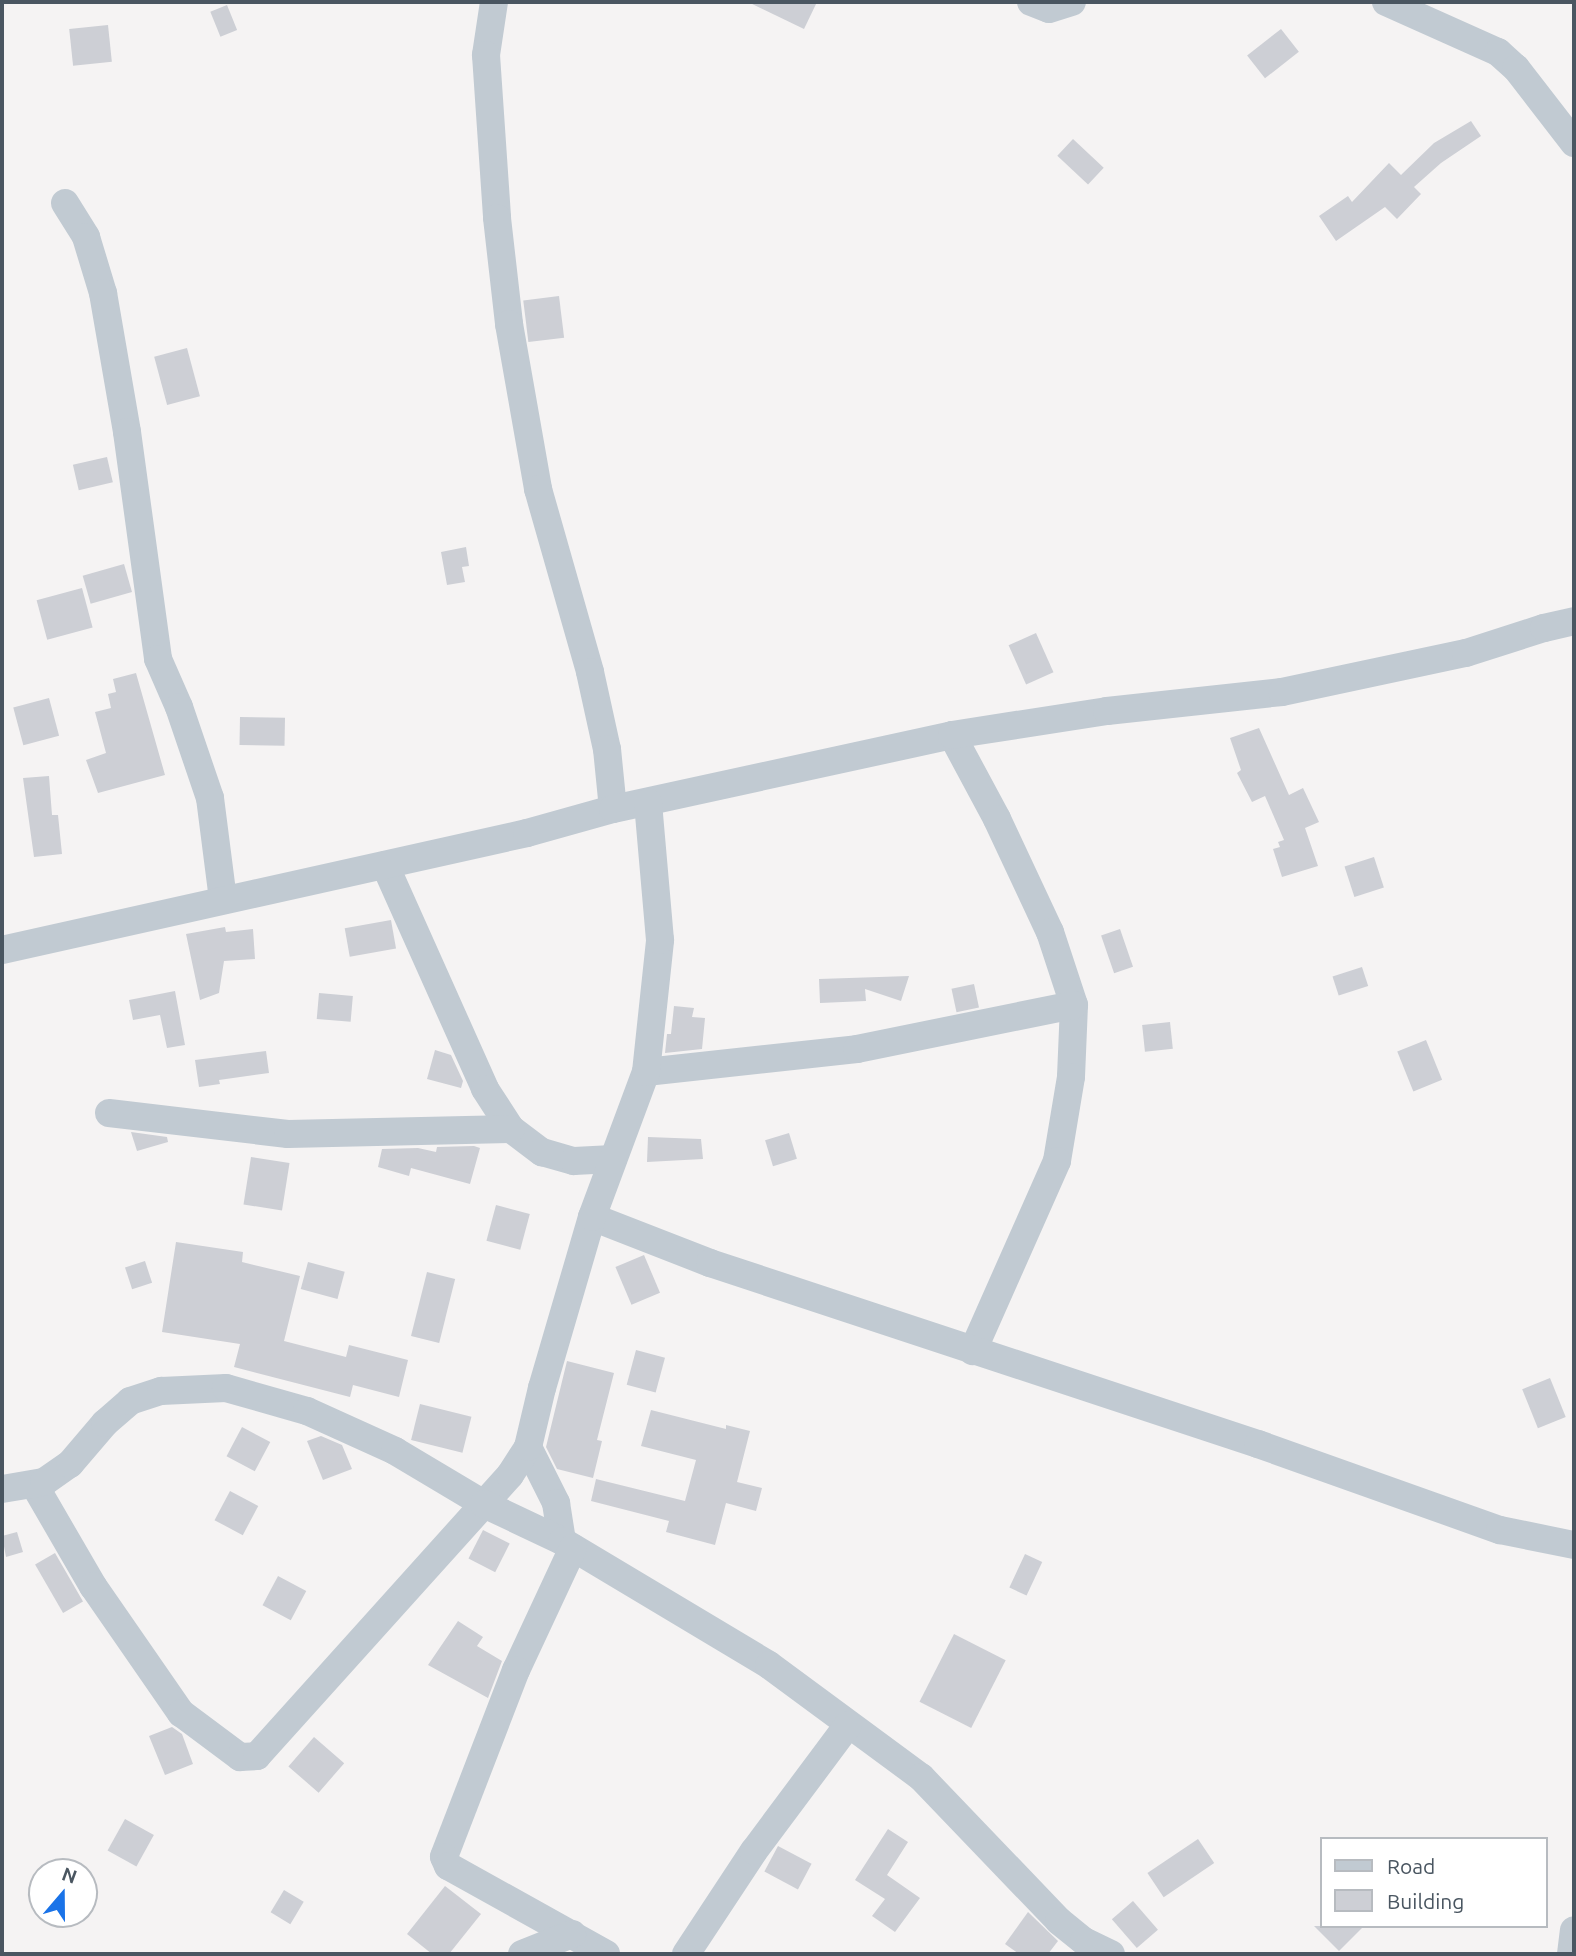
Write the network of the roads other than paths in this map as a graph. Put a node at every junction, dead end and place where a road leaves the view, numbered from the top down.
1 (494, 2) edge
2 (1031, 2) edge
3 (1072, 2) edge
4 (1386, 2) edge
5 (1574, 143) edge
6 (65, 203) dead end
7 (1574, 621) edge
8 (952, 736) junction
9 (648, 803) junction
10 (613, 809) junction
11 (385, 864) junction
12 (223, 900) junction
13 (2, 950) edge
14 (1074, 1004) junction
15 (646, 1072) junction
16 (109, 1113) dead end
17 (511, 1129) junction
18 (612, 1158) junction
19 (593, 1217) junction
20 (973, 1351) junction
21 (528, 1447) junction
22 (35, 1486) junction
23 (2, 1489) edge
24 (484, 1504) junction
25 (567, 1545) junction
26 (1574, 1545) edge
27 (849, 1726) junction
28 (1574, 1930) edge
29 (572, 1934) junction
30 (522, 1954) edge
31 (606, 1954) edge
32 (686, 1954) edge
33 (1111, 1954) edge
34 (1571, 1954) edge

1 - 10 street
2 - 3 street
4 - 5 street
6 - 12 street
7 - 8 street
8 - 9 street
8 - 14 street
9 - 10 street
9 - 15 street
10 - 11 street
11 - 12 street
11 - 17 street
12 - 13 street
14 - 15 street
14 - 20 street
15 - 18 street
16 - 17 street
17 - 18 street
18 - 19 street
19 - 20 street
19 - 21 street
20 - 26 street
21 - 24 street
21 - 25 street
22 - 23 street
22 - 24 street
22 - 24 street
24 - 25 street
25 - 27 street
25 - 29 street
27 - 32 street
27 - 33 street
28 - 34 street
29 - 30 street
29 - 31 street

